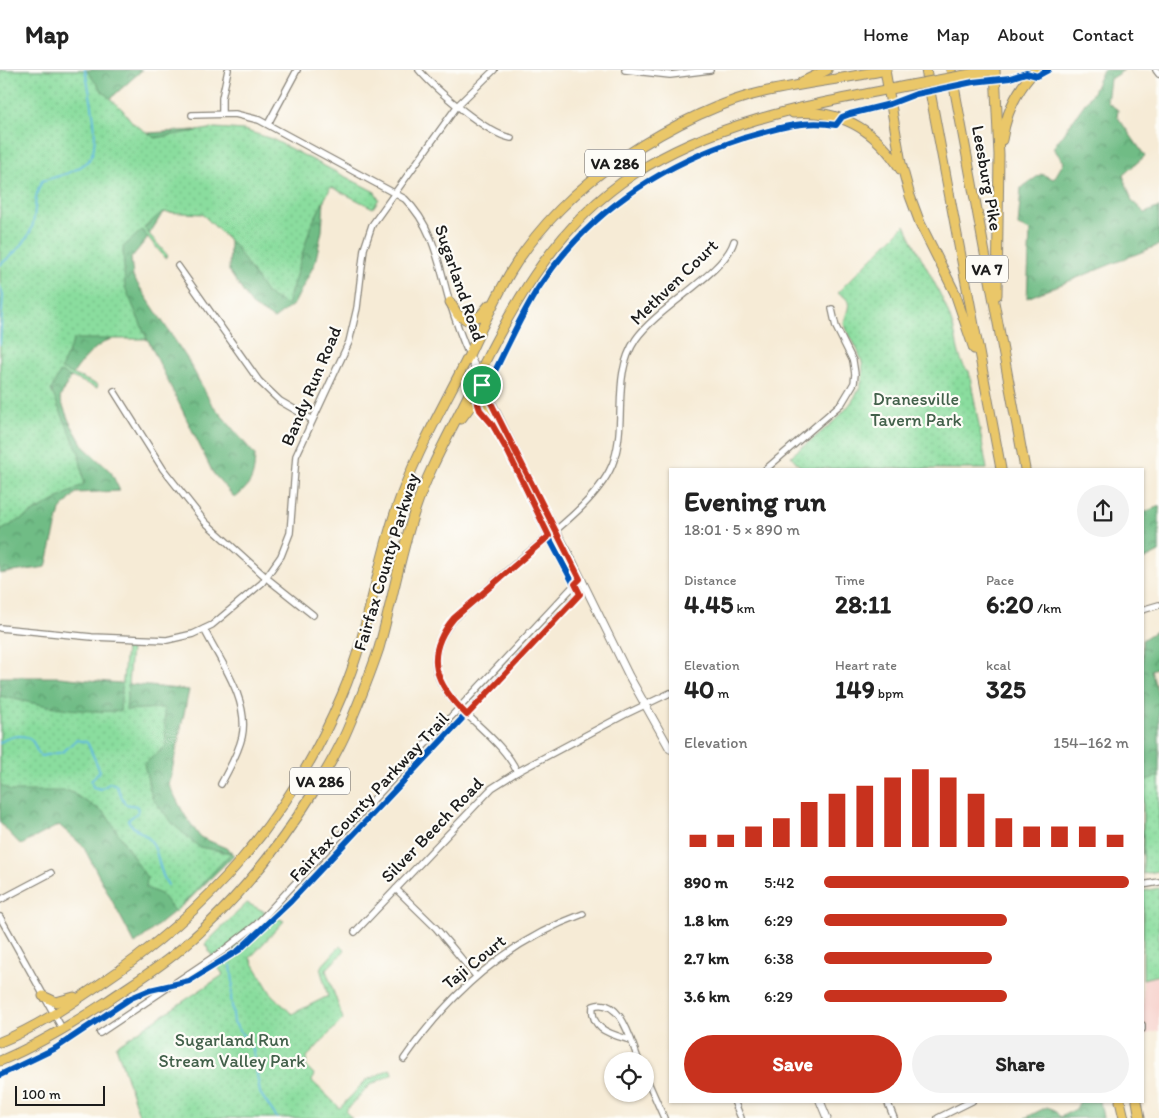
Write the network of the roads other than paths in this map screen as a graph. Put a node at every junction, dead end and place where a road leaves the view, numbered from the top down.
1 (228, 70) edge
2 (297, 70) edge
3 (419, 70) edge
4 (494, 70) edge
5 (625, 70) edge
6 (710, 70) edge
7 (827, 70) edge
8 (886, 70) edge
9 (926, 70) edge
10 (950, 70) edge
11 (995, 70) edge
12 (1036, 70) edge
13 (1156, 70) edge
14 (1159, 74) edge
15 (888, 89) junction
16 (766, 92) junction
17 (458, 106) junction
18 (222, 114) junction
19 (192, 115) dead end
20 (771, 115) junction
21 (268, 124) junction
22 (511, 138) dead end
23 (999, 155) junction
24 (906, 181) junction
25 (394, 191) junction
26 (734, 241) dead end
27 (178, 266) dead end
28 (504, 285) junction
29 (450, 302) junction
30 (832, 309) dead end
31 (1002, 343) junction
32 (468, 355) junction
33 (478, 375) junction
34 (114, 391) dead end
35 (986, 392) junction
36 (498, 418) junction
37 (311, 419) junction
38 (445, 442) junction
39 (767, 468) edge
40 (1001, 468) edge
41 (1025, 468) edge
42 (555, 529) junction
43 (266, 577) junction
44 (580, 579) junction
45 (1159, 604) edge
46 (1144, 609) edge
47 (313, 615) dead end
48 (0, 628) edge
49 (204, 629) junction
50 (669, 693) edge
51 (646, 704) junction
52 (460, 708) junction
53 (669, 747) edge
54 (517, 772) junction
55 (221, 784) dead end
56 (51, 873) dead end
57 (1159, 882) edge
58 (1144, 885) edge
59 (396, 889) junction
60 (0, 900) edge
61 (583, 914) dead end
62 (0, 917) edge
63 (354, 932) dead end
64 (476, 976) junction
65 (43, 996) junction
66 (82, 996) junction
67 (54, 1014) junction
68 (63, 1030) junction
69 (100, 1033) dead end
70 (630, 1040) junction
71 (0, 1042) edge
72 (635, 1052) edge
73 (404, 1059) dead end
74 (0, 1061) edge
75 (654, 1095) edge
76 (735, 1103) edge
77 (821, 1103) edge
78 (888, 1103) edge
79 (968, 1103) edge
80 (1120, 1103) edge
81 (1137, 1103) edge
82 (664, 1118) edge
83 (741, 1118) edge
84 (828, 1118) edge
85 (894, 1118) edge
86 (938, 1118) edge
87 (1124, 1118) edge
88 (1140, 1118) edge

1 - 18 street
2 - 21 street
3 - 17 street
4 - 17 street, Bandy Run Road
5 - 6 street
7 - 16 highway
8 - 15 highway
8 - 16 highway, Fairfax County Parkway / VA 286
9 - 35 highway, VA 7
10 - 31 highway, Leesburg Pike / VA 7
11 - 15 highway, Fairfax County Parkway / VA 286, bridge
11 - 23 highway
12 - 23 highway
13 - 14 street
15 - 20 highway, Fairfax County Parkway / VA 286
15 - 24 highway
16 - 28 highway, Fairfax County Parkway / VA 286
17 - 22 street
17 - 25 street, Bandy Run Road
18 - 19 street, Sugarland Road
18 - 21 street, Sugarland Road
20 - 24 highway
20 - 33 highway, Fairfax County Parkway / VA 286
21 - 25 street, Sugarland Road
23 - 31 highway
24 - 35 highway
25 - 29 street, Sugarland Road
25 - 37 street, Bandy Run Road
26 - 42 street, Methven Court
27 - 37 street
28 - 29 highway
28 - 32 highway, Fairfax County Parkway / VA 286
29 - 32 street, Sugarland Road
30 - 39 street
31 - 41 highway, Leesburg Pike / VA 7
32 - 33 street, Sugarland Road
32 - 66 highway, Fairfax County Parkway / VA 286
33 - 36 street, Sugarland Road
33 - 38 highway, Fairfax County Parkway / VA 286
34 - 43 street
35 - 40 highway, VA 7
36 - 38 highway
36 - 42 street, Sugarland Road
37 - 43 street, Bandy Run Road
38 - 68 highway, Fairfax County Parkway / VA 286
42 - 44 street, Sugarland Road
42 - 52 street, Methven Court
43 - 47 street
43 - 49 street, Bandy Run Road
44 - 51 street, Sugarland Road
44 - 52 street
45 - 46 street
48 - 49 street, Bandy Run Road
49 - 55 street
50 - 51 street, Silver Beech Road
51 - 53 street, Sugarland Road
51 - 54 street, Silver Beech Road
52 - 54 street, Methven Court
52 - 69 street
54 - 59 street, Silver Beech Road
56 - 60 street
57 - 58 street
59 - 63 street, Silver Beech Road
59 - 64 street
61 - 64 street, Taji Court
62 - 65 street
64 - 73 street, Taji Court
65 - 66 highway
65 - 67 street
66 - 67 highway, Fairfax County Parkway / VA 286
67 - 68 street
67 - 71 highway, Fairfax County Parkway / VA 286
68 - 74 highway, Fairfax County Parkway / VA 286
70 - 70 street
70 - 72 street
75 - 82 street
76 - 83 street
77 - 84 street
78 - 85 street
79 - 86 street
80 - 87 highway
81 - 88 highway

